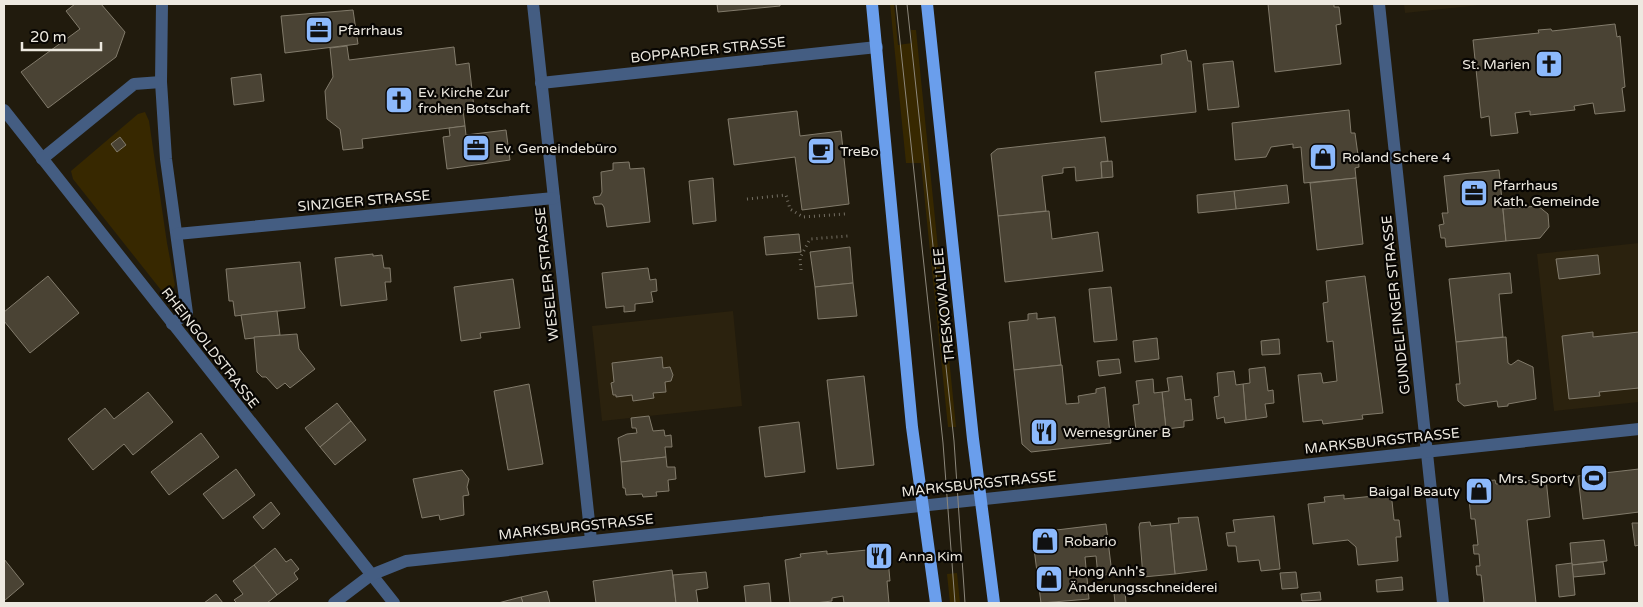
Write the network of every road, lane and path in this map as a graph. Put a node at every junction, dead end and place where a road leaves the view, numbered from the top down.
1 (162, 4) edge
2 (533, 4) edge
3 (872, 4) edge
4 (927, 4) edge
5 (1379, 4) edge
6 (877, 47) junction
7 (161, 82) junction
8 (541, 83) junction
9 (4, 110) edge
10 (42, 159) junction
11 (554, 198) junction
12 (747, 199) dead end
13 (845, 214) dead end
14 (177, 234) junction
15 (848, 236) dead end
16 (801, 270) dead end
17 (172, 324) junction
18 (1639, 429) edge
19 (1427, 451) junction
20 (981, 499) junction
21 (923, 505) junction
22 (591, 540) junction
23 (372, 574) junction
24 (334, 603) edge
25 (394, 603) edge
26 (936, 603) edge
27 (994, 603) edge
28 (1443, 603) edge

1 - 7 street
2 - 8 street, WESELER STRASSE
3 - 6 main road
4 - 20 main road, TRESKOWALLEE
5 - 19 street, GUNDELFINGER STRASSE
6 - 8 street, BOPPARDER STRASSE
6 - 21 main road
7 - 10 street
7 - 14 street
8 - 11 street, WESELER STRASSE
9 - 10 street, RHEINGOLDSTRASSE
10 - 17 street, RHEINGOLDSTRASSE
11 - 14 street, SINZIGER STRASSE
11 - 22 street, WESELER STRASSE
12 - 13 path
14 - 17 street
15 - 16 path
17 - 23 street, RHEINGOLDSTRASSE
18 - 19 street, MARKSBURGSTRASSE
19 - 20 street, MARKSBURGSTRASSE
19 - 28 street, GUNDELFINGER STRASSE
20 - 21 street, MARKSBURGSTRASSE
20 - 27 main road, TRESKOWALLEE
21 - 22 street, MARKSBURGSTRASSE
21 - 26 main road
22 - 23 street, MARKSBURGSTRASSE
23 - 24 street, MARKSBURGSTRASSE
23 - 25 street, RHEINGOLDSTRASSE

